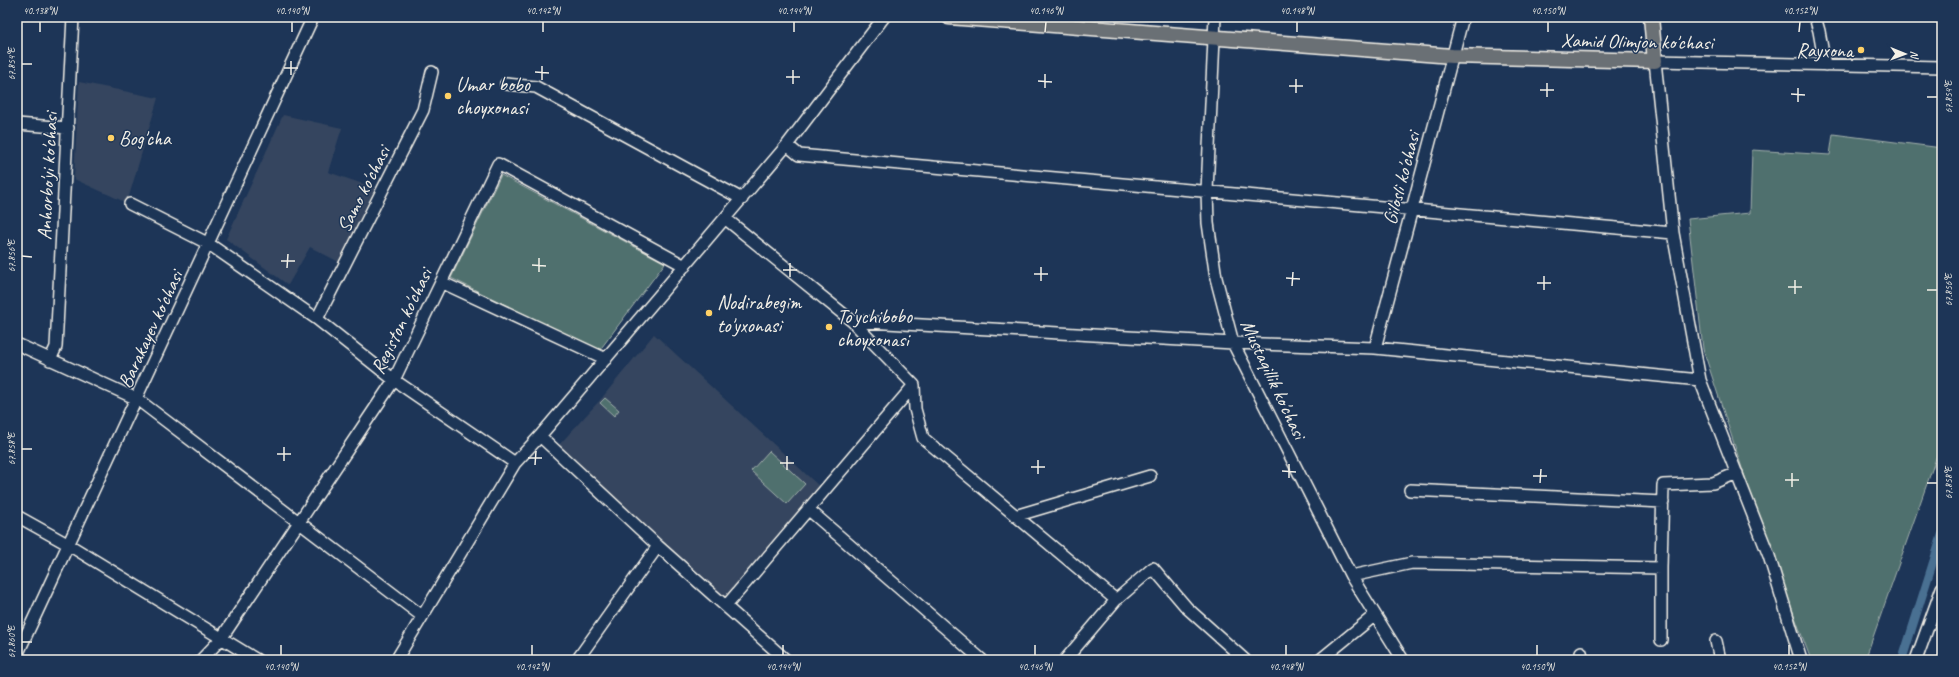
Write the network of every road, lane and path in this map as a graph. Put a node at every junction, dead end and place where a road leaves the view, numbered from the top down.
1 (73, 17) edge
2 (313, 17) edge
3 (884, 17) edge
4 (950, 17) edge
5 (1215, 17) edge
6 (1463, 17) edge
7 (1651, 17) edge
8 (1815, 17) edge
9 (1214, 38) junction
10 (1452, 56) junction
11 (1655, 61) junction
12 (1825, 65) junction
13 (1942, 67) edge
14 (432, 72) dead end
15 (506, 84) dead end
16 (17, 124) edge
17 (68, 128) junction
18 (787, 145) junction
19 (1207, 191) junction
20 (742, 199) junction
21 (130, 204) dead end
22 (1412, 209) junction
23 (726, 219) junction
24 (1673, 233) junction
25 (209, 244) junction
26 (685, 266) junction
27 (441, 282) junction
28 (317, 319) junction
29 (852, 321) junction
30 (1233, 343) junction
31 (17, 344) edge
32 (1375, 348) junction
33 (606, 359) junction
34 (50, 360) junction
35 (394, 380) junction
36 (1700, 380) junction
37 (914, 385) junction
38 (137, 399) junction
39 (540, 436) junction
40 (515, 464) junction
41 (1737, 473) junction
42 (1150, 476) dead end
43 (1410, 490) dead end
44 (1663, 502) junction
45 (808, 509) junction
46 (17, 516) edge
47 (1015, 516) junction
48 (299, 522) junction
49 (69, 545) junction
50 (658, 546) junction
51 (1661, 568) junction
52 (1351, 576) junction
53 (1942, 588) edge
54 (1116, 600) junction
55 (726, 606) junction
56 (1375, 615) junction
57 (422, 616) junction
58 (221, 639) junction
59 (1661, 640) dead end
60 (1716, 641) dead end
61 (17, 655) edge
62 (578, 659) edge
63 (201, 660) edge
64 (257, 660) edge
65 (396, 660) edge
66 (786, 660) edge
67 (982, 660) edge
68 (1065, 660) edge
69 (1245, 660) edge
70 (1320, 660) edge
71 (1403, 660) edge
72 (1720, 660) edge
73 (1801, 660) edge
74 (1916, 660) edge

1 - 17 street, Anhorbo'yi ko'chasi
2 - 25 street, Barakayev ko'chasi
3 - 18 street
4 - 9 main road, Xamid Olimjon ko'chasi
5 - 9 street, Mustaqillik ko'chasi
6 - 10 street, Gilosli ko'chasi
7 - 11 main road
8 - 12 street
9 - 10 main road, Xamid Olimjon ko'chasi
9 - 19 street, Mustaqillik ko'chasi
10 - 11 main road, Xamid Olimjon ko'chasi
10 - 22 street, Gilosli ko'chasi
11 - 12 street, Xamid Olimjon ko'chasi
11 - 24 street
12 - 13 street, Xamid Olimjon ko'chasi
14 - 28 street, Samo ko'chasi
15 - 20 street
16 - 17 street
17 - 34 street, Anhorbo'yi ko'chasi
18 - 19 street
18 - 20 street
19 - 22 street
19 - 30 street, Mustaqillik ko'chasi
20 - 23 street
21 - 25 street
22 - 24 street
22 - 32 street, Gilosli ko'chasi
23 - 26 street
23 - 29 street
24 - 36 street
25 - 28 street
25 - 38 street, Barakayev ko'chasi
26 - 27 street, Registon ko'chasi
26 - 33 street
27 - 33 street
27 - 35 street, Registon ko'chasi
28 - 35 street
29 - 30 street
29 - 37 street
30 - 32 street
30 - 52 street, Mustaqillik ko'chasi
31 - 34 street
32 - 36 street
33 - 39 street
34 - 38 street
35 - 40 street
35 - 48 street, Registon ko'chasi
36 - 41 street
37 - 45 street
37 - 47 street
38 - 48 street
38 - 49 street, Barakayev ko'chasi
39 - 40 street
39 - 50 street
40 - 57 street
41 - 44 street
41 - 73 street
42 - 47 street
43 - 44 street
44 - 51 street
45 - 55 street
45 - 67 street
46 - 49 street
47 - 54 street
48 - 57 street
48 - 58 street, Registon ko'chasi
49 - 58 street
49 - 61 street, Barakayev ko'chasi
50 - 55 street
50 - 62 street
51 - 52 street
51 - 59 street
52 - 56 street, Mustaqillik ko'chasi
53 - 74 street
54 - 68 street
54 - 69 street
55 - 66 street
56 - 70 street
56 - 71 street, Mustaqillik ko'chasi
57 - 65 street
58 - 63 street, Registon ko'chasi
58 - 64 street
60 - 72 street

